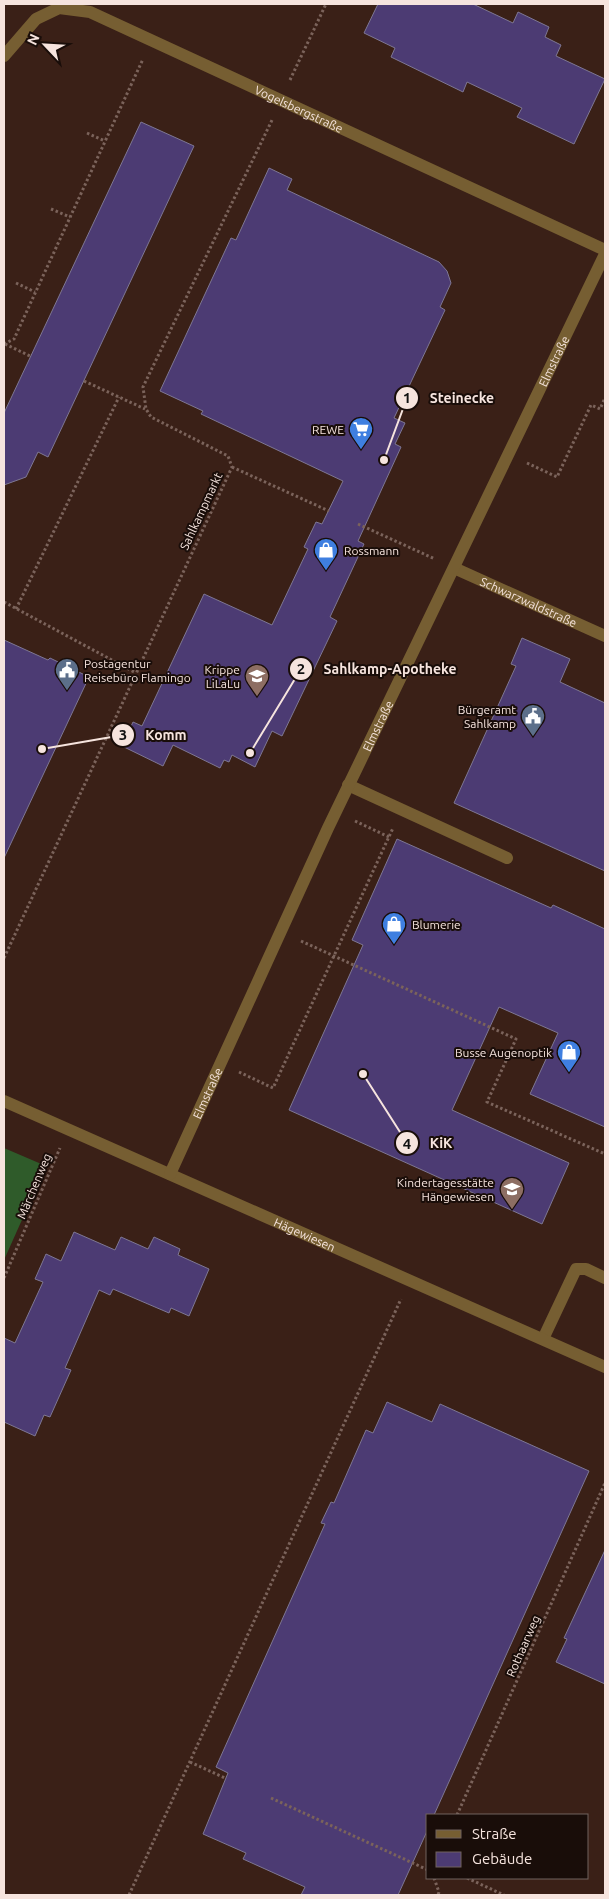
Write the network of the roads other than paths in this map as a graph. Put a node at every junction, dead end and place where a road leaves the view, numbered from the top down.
1 (4, 56) edge
2 (605, 250) edge
3 (605, 254) edge
4 (454, 568) junction
5 (605, 636) edge
6 (348, 785) junction
7 (508, 858) dead end
8 (4, 1101) edge
9 (170, 1174) junction
10 (605, 1278) edge
11 (543, 1340) junction
12 (605, 1367) edge

1 - 2 street, Vogelsbergstraße
3 - 4 street, Elmstraße
4 - 5 street, Schwarzwaldstraße
4 - 6 street, Elmstraße
6 - 7 street
6 - 9 street, Elmstraße
8 - 9 street, Hägewiesen
9 - 11 street, Hägewiesen
10 - 11 street
11 - 12 street, Hägewiesen

